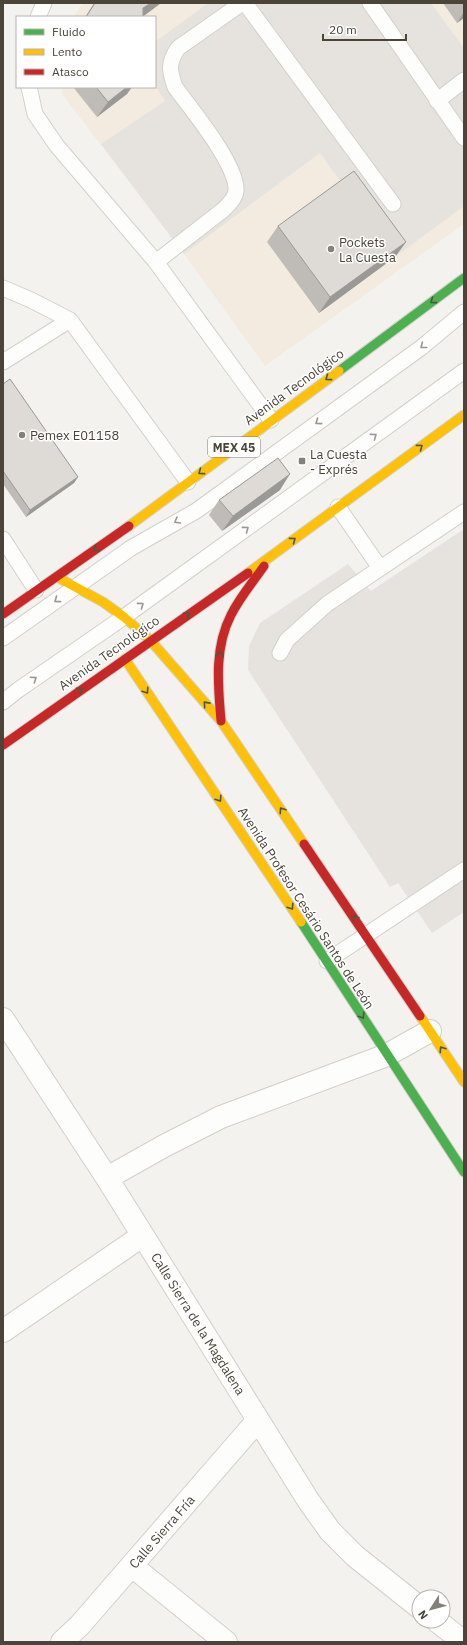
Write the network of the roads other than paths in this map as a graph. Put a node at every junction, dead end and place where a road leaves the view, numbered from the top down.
1 (44, 3) edge
2 (244, 3) edge
3 (370, 3) edge
4 (38, 16) edge
5 (464, 80) edge
6 (29, 88) edge
7 (437, 101) junction
8 (464, 138) edge
9 (393, 204) dead end
10 (156, 262) junction
11 (464, 278) edge
12 (3, 288) edge
13 (464, 312) edge
14 (70, 320) junction
15 (3, 362) edge
16 (464, 371) edge
17 (464, 414) edge
18 (271, 420) junction
19 (188, 482) junction
20 (338, 506) junction
21 (464, 512) edge
22 (3, 540) edge
23 (270, 557) junction
24 (380, 568) junction
25 (57, 577) junction
26 (76, 586) junction
27 (36, 590) junction
28 (3, 614) edge
29 (124, 617) junction
30 (3, 638) edge
31 (150, 640) junction
32 (280, 652) dead end
33 (125, 659) junction
34 (3, 702) edge
35 (221, 721) junction
36 (3, 745) edge
37 (464, 870) edge
38 (366, 934) junction
39 (326, 961) junction
40 (5, 1027) edge
41 (430, 1031) junction
42 (387, 1055) junction
43 (464, 1082) edge
44 (464, 1172) edge
45 (107, 1178) junction
46 (142, 1236) junction
47 (3, 1331) edge
48 (258, 1420) junction
49 (132, 1566) junction
50 (411, 1601) edge
51 (447, 1629) edge
52 (62, 1642) edge
53 (226, 1642) edge
54 (464, 1642) edge

1 - 4 lane
2 - 9 lane
2 - 10 lane
3 - 7 lane
5 - 7 lane
6 - 10 lane
7 - 8 lane
10 - 18 lane
11 -> 18 main road, Avenida Tecnológico / MEX 45
12 - 14 lane
13 -> 26 lane
14 - 15 lane
14 - 19 lane
29 -> 16 lane
20 -> 17 main road, Avenida Tecnológico
18 -> 19 main road, Avenida Tecnológico / MEX 45
19 -> 25 main road, Avenida Tecnológico / MEX 45
23 -> 20 main road, Avenida Tecnológico
20 - 24 lane
21 - 24 lane
22 - 27 lane
31 -> 23 main road, Avenida Tecnológico
35 -> 23 main road
24 - 32 lane
25 - 26 main road
25 - 27 main road, Avenida Tecnológico / MEX 45
26 - 29 main road
26 -> 30 lane
27 - 28 main road, Avenida Tecnológico / MEX 45
29 - 31 main road
34 -> 29 lane
31 - 33 main road, Avenida Tecnológico
35 -> 31 main road
36 -> 33 main road, Avenida Tecnológico
33 -> 39 main road, Avenida Profesor Cesário Santos de León
38 -> 35 main road
37 - 38 lane
38 - 39 lane
38 - 41 main road
39 -> 42 main road, Avenida Profesor Cesário Santos de León
40 - 45 street, Calle Sierra de la Magdalena
41 - 42 street
43 -> 41 main road
42 - 44 main road, Avenida Profesor Cesário Santos de León
42 - 45 street
45 - 46 street, Calle Sierra de la Magdalena
46 - 47 street
46 - 48 street, Calle Sierra de la Magdalena
48 - 49 street, Calle Sierra Fría
48 - 50 street, Calle Sierra de la Magdalena
49 - 52 street, Calle Sierra Fría
49 - 53 street
51 - 54 street

